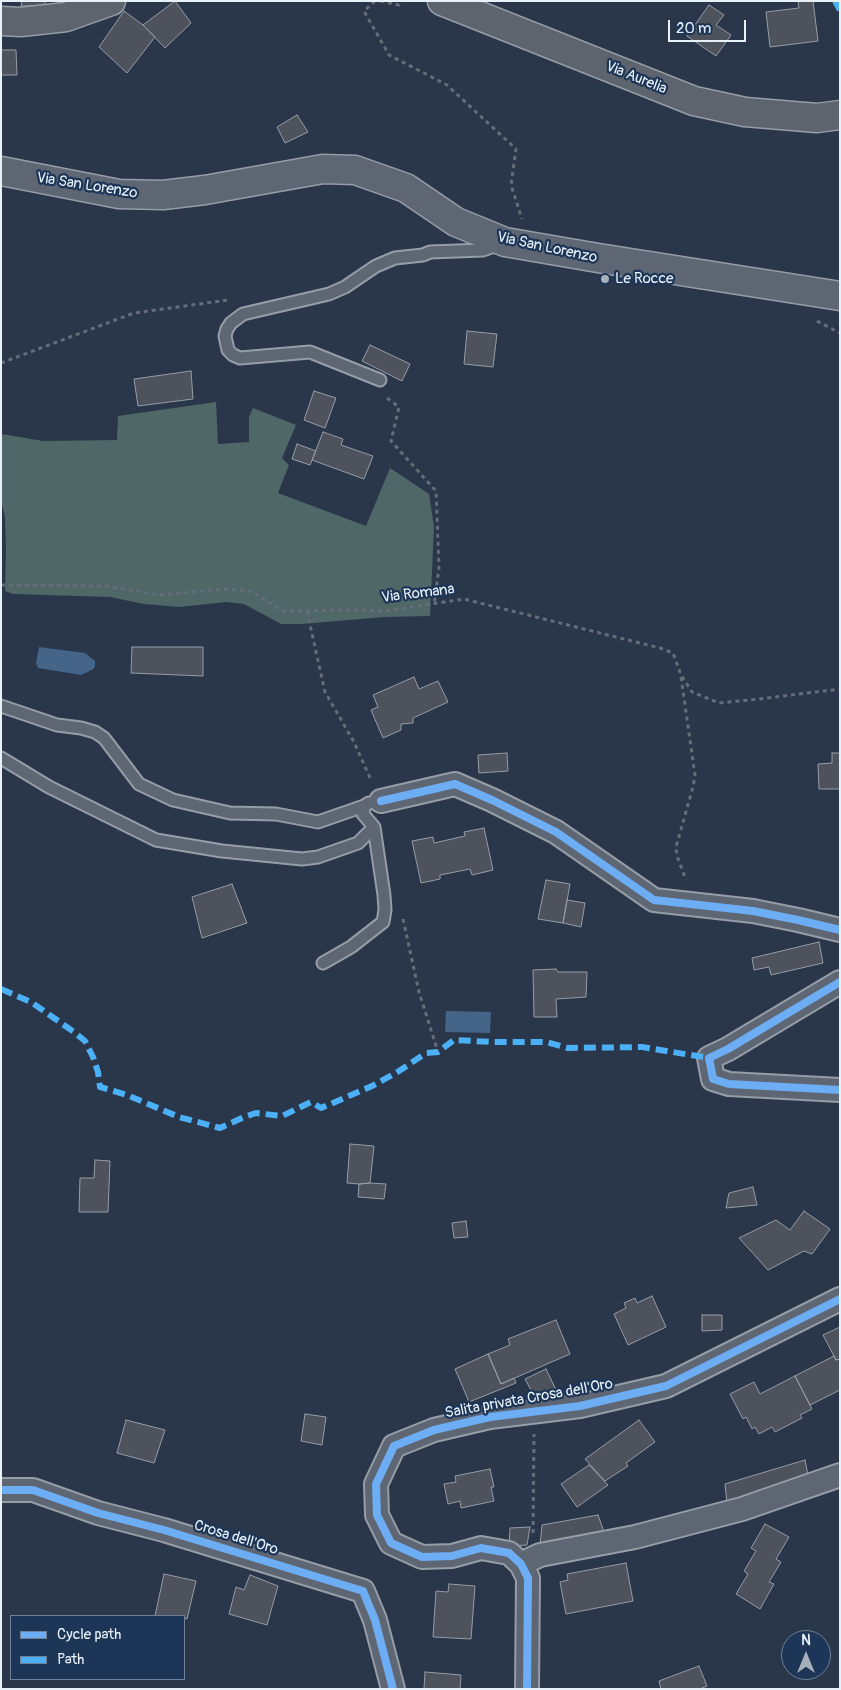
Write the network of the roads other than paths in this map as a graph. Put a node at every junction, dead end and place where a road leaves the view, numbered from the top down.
1 (111, 1) edge
2 (442, 1) edge
3 (1, 21) edge
4 (840, 115) edge
5 (1, 171) edge
6 (505, 242) junction
7 (840, 296) edge
8 (380, 380) road end
9 (1, 706) edge
10 (1, 758) edge
11 (372, 803) junction
12 (374, 827) junction
13 (840, 930) edge
14 (323, 963) dead end
15 (840, 982) edge
16 (840, 1090) edge
17 (840, 1299) edge
18 (840, 1475) edge
19 (1, 1490) edge
20 (527, 1561) junction
21 (393, 1689) edge
22 (527, 1689) edge

1 - 3 main road
2 - 4 main road, Via Aurelia
5 - 6 main road, Via San Lorenzo
6 - 7 main road, Via San Lorenzo
6 - 8 lane
9 - 11 lane
10 - 12 lane
11 - 12 lane
11 - 13 street
12 - 14 lane
15 - 16 street
17 - 20 street, Salita privata Crosa dell'Oro
18 - 20 street
19 - 21 street, Crosa dell'Oro
20 - 22 street

